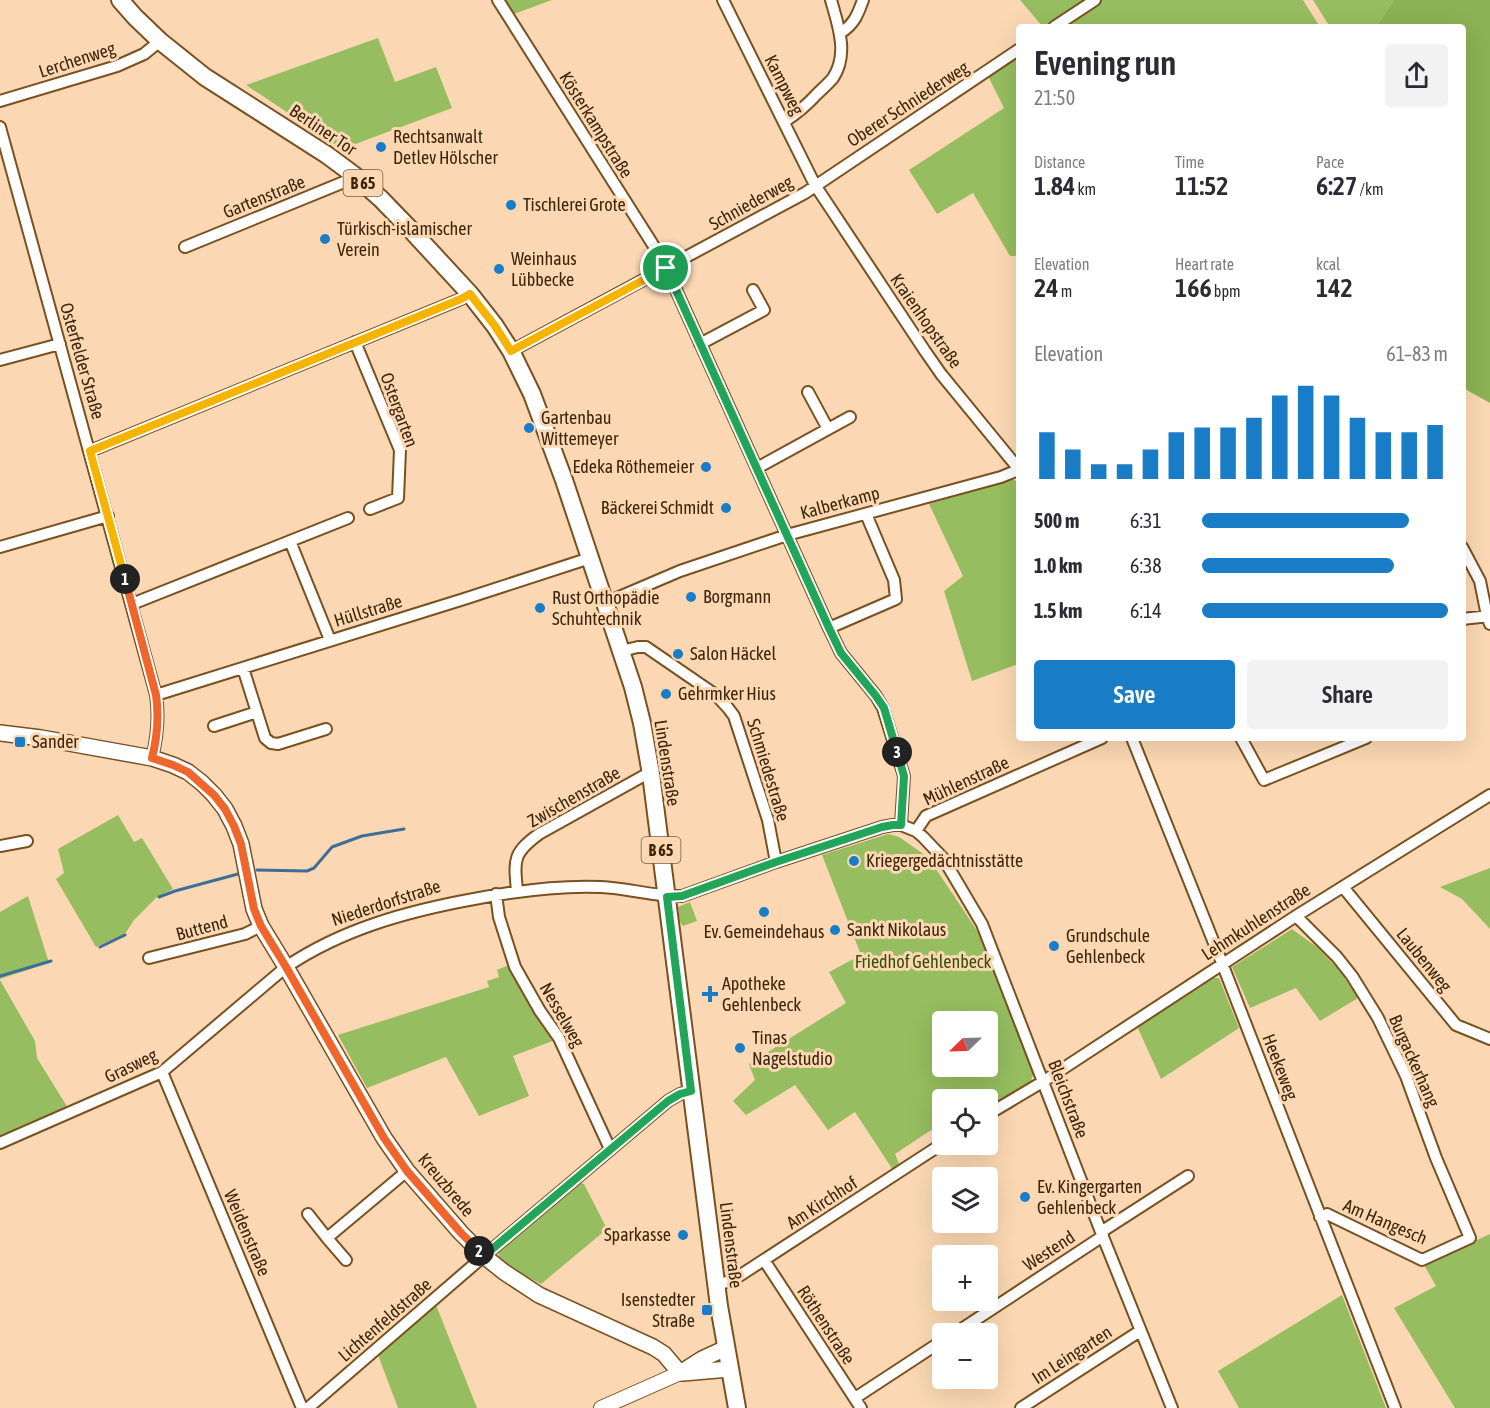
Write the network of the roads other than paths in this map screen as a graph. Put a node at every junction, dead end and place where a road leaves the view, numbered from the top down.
1 (120, 0) edge
2 (498, 0) edge
3 (723, 0) edge
4 (831, 0) edge
5 (863, 0) edge
6 (1095, 0) edge
7 (1059, 24) edge
8 (840, 33) junction
9 (160, 40) junction
10 (1016, 51) edge
11 (0, 101) edge
12 (784, 122) junction
13 (0, 127) edge
14 (354, 175) junction
15 (815, 184) junction
16 (186, 247) dead end
17 (666, 268) junction
18 (753, 291) dead end
19 (470, 294) junction
20 (495, 326) joint
21 (355, 342) junction
22 (60, 344) junction
23 (700, 344) junction
24 (511, 351) junction
25 (0, 360) edge
26 (808, 392) dead end
27 (850, 417) dead end
28 (828, 429) junction
29 (90, 451) junction
30 (1016, 467) edge
31 (757, 468) junction
32 (1016, 470) edge
33 (370, 509) dead end
34 (866, 514) junction
35 (108, 516) junction
36 (348, 518) dead end
37 (787, 535) junction
38 (290, 541) junction
39 (0, 547) edge
40 (1466, 552) edge
41 (590, 558) junction
42 (1485, 578) edge
43 (605, 603) junction
44 (132, 604) junction
45 (1466, 619) edge
46 (1489, 619) edge
47 (829, 628) junction
48 (330, 640) junction
49 (621, 651) junction
50 (243, 668) junction
51 (156, 695) junction
52 (257, 712) junction
53 (214, 726) dead end
54 (326, 729) dead end
55 (0, 733) edge
56 (1095, 741) edge
57 (1133, 741) edge
58 (1243, 741) edge
59 (1359, 741) edge
60 (152, 758) junction
61 (651, 774) junction
62 (1490, 795) edge
63 (901, 825) junction
64 (915, 831) junction
65 (27, 842) dead end
66 (0, 846) edge
67 (776, 862) junction
68 (1343, 887) junction
69 (517, 891) junction
70 (496, 894) junction
71 (667, 897) junction
72 (1296, 916) junction
73 (261, 926) junction
74 (149, 958) dead end
75 (1222, 963) junction
76 (286, 967) junction
77 (1490, 1039) edge
78 (162, 1072) junction
79 (1044, 1081) junction
80 (691, 1091) junction
81 (998, 1108) edge
82 (0, 1143) edge
83 (610, 1149) junction
84 (932, 1151) edge
85 (407, 1171) junction
86 (1188, 1176) dead end
87 (308, 1214) dead end
88 (1320, 1217) junction
89 (1102, 1234) junction
90 (327, 1238) junction
91 (1470, 1238) joint
92 (484, 1256) junction
93 (346, 1260) dead end
94 (764, 1260) junction
95 (717, 1285) junction
96 (970, 1323) edge
97 (1140, 1330) junction
98 (726, 1348) junction
99 (932, 1348) edge
100 (729, 1369) junction
101 (680, 1373) junction
102 (855, 1398) junction
103 (302, 1408) edge
104 (308, 1408) edge
105 (601, 1408) edge
106 (737, 1408) edge
107 (861, 1408) edge
108 (1021, 1408) edge
109 (1172, 1408) edge
110 (1395, 1408) edge

1 - 9 main road, B 65
2 - 17 street, Kösterkampstraße
3 - 12 street, Kampweg
4 - 8 street
5 - 8 street
6 - 7 street
8 - 12 street
9 - 11 street, Lerchenweg
9 - 14 main road, Berliner Tor / B 65
10 - 15 street, Oberer Schniederweg
12 - 15 street, Kampweg
13 - 22 street, Osterfelder Straße
14 - 16 street, Gartenstraße
14 - 19 main road, Berliner Tor / B 65
15 - 17 street, Schniederweg
15 - 30 street, Kraienhopstraße
17 - 23 street, Kösterkampstraße
17 - 24 street, Schniederweg
18 - 23 street
19 - 20 main road, Berliner Tor / B 65
19 - 21 street
20 - 24 main road, Lindenstraße / B 65
21 - 29 street
21 - 33 street, Ostergarten
22 - 25 street
22 - 29 street, Osterfelder Straße
23 - 31 street, Kösterkampstraße
24 - 41 main road, Lindenstraße / B 65
26 - 28 street
27 - 28 street
28 - 31 street
29 - 35 street, Osterfelder Straße
31 - 37 street, Kösterkampstraße
32 - 34 street, Kalberkamp
34 - 37 street, Kalberkamp
34 - 47 street
35 - 39 street
35 - 44 street, Osterfelder Straße
36 - 38 street
37 - 43 street, Kalberkamp
37 - 47 street, Kösterkampstraße
38 - 44 street
38 - 48 street
40 - 42 street
41 - 43 main road, Lindenstraße / B 65
41 - 48 street, Hüllstraße
42 - 46 street
43 - 49 main road, Lindenstraße / B 65
44 - 51 street, Osterfelder Straße
45 - 46 street
47 - 63 street, Kösterkampstraße
48 - 50 street, Hüllstraße
49 - 61 main road, Lindenstraße / B 65
49 - 67 street, Schmiedestraße
50 - 51 street, Hüllstraße
50 - 52 street
51 - 60 street, Osterfelder Straße
52 - 53 street
52 - 54 street
55 - 60 main road
56 - 64 street, Mühlenstraße
57 - 75 street, Heekeweg
58 - 59 street
60 - 73 main road
61 - 69 street, Zwischenstraße
61 - 71 main road, Lindenstraße / B 65
62 - 68 street, Lehmkuhlenstraße
63 - 64 street, Bleichstraße
63 - 67 street
64 - 79 street, Bleichstraße
65 - 66 street
67 - 71 street
68 - 72 street, Lehmkuhlenstraße
68 - 77 street, Laubenweg
69 - 70 street, Niederdorfstraße
69 - 71 street, Niederdorfstraße
70 - 76 street, Niederdorfstraße
70 - 83 street, Nesselweg
71 - 80 main road, Lindenstraße / B 65
72 - 75 street, Lehmkuhlenstraße
72 - 91 street, Burgackerhang
73 - 74 street, Buttend
73 - 76 main road
75 - 79 street, Lehmkuhlenstraße
75 - 88 street, Heekeweg
76 - 78 street, Grasweg
76 - 85 main road, Kreuzbrede
78 - 82 street, Grasweg
78 - 103 street, Weidenstraße
79 - 81 street
79 - 89 street, Bleichstraße
80 - 83 street, Lichtenfeldstraße
80 - 95 main road, Lindenstraße / B 65
83 - 92 street, Lichtenfeldstraße
84 - 94 street, Am Kirchhof
85 - 90 street
85 - 92 main road, Kreuzbrede
86 - 89 street, Westend
87 - 90 street
88 - 91 street, Am Hangesch
88 - 110 street, Heekeweg
89 - 96 street, Westend
89 - 97 street, Bleichstraße
90 - 93 street
92 - 101 main road, Kreuzbrede
92 - 104 street, Lichtenfeldstraße
94 - 95 street, Am Kirchhof
94 - 102 street, Röthenstraße
95 - 98 main road, Lindenstraße / B 65
97 - 108 street, Im Leingarten
97 - 109 street, Bleichstraße
98 - 100 main road, Lindenstraße / B 65
98 - 101 main road
99 - 102 street
100 - 101 main road
100 - 106 main road, Lindenstraße / B 65
101 - 105 street
102 - 107 street, Röthenstraße

